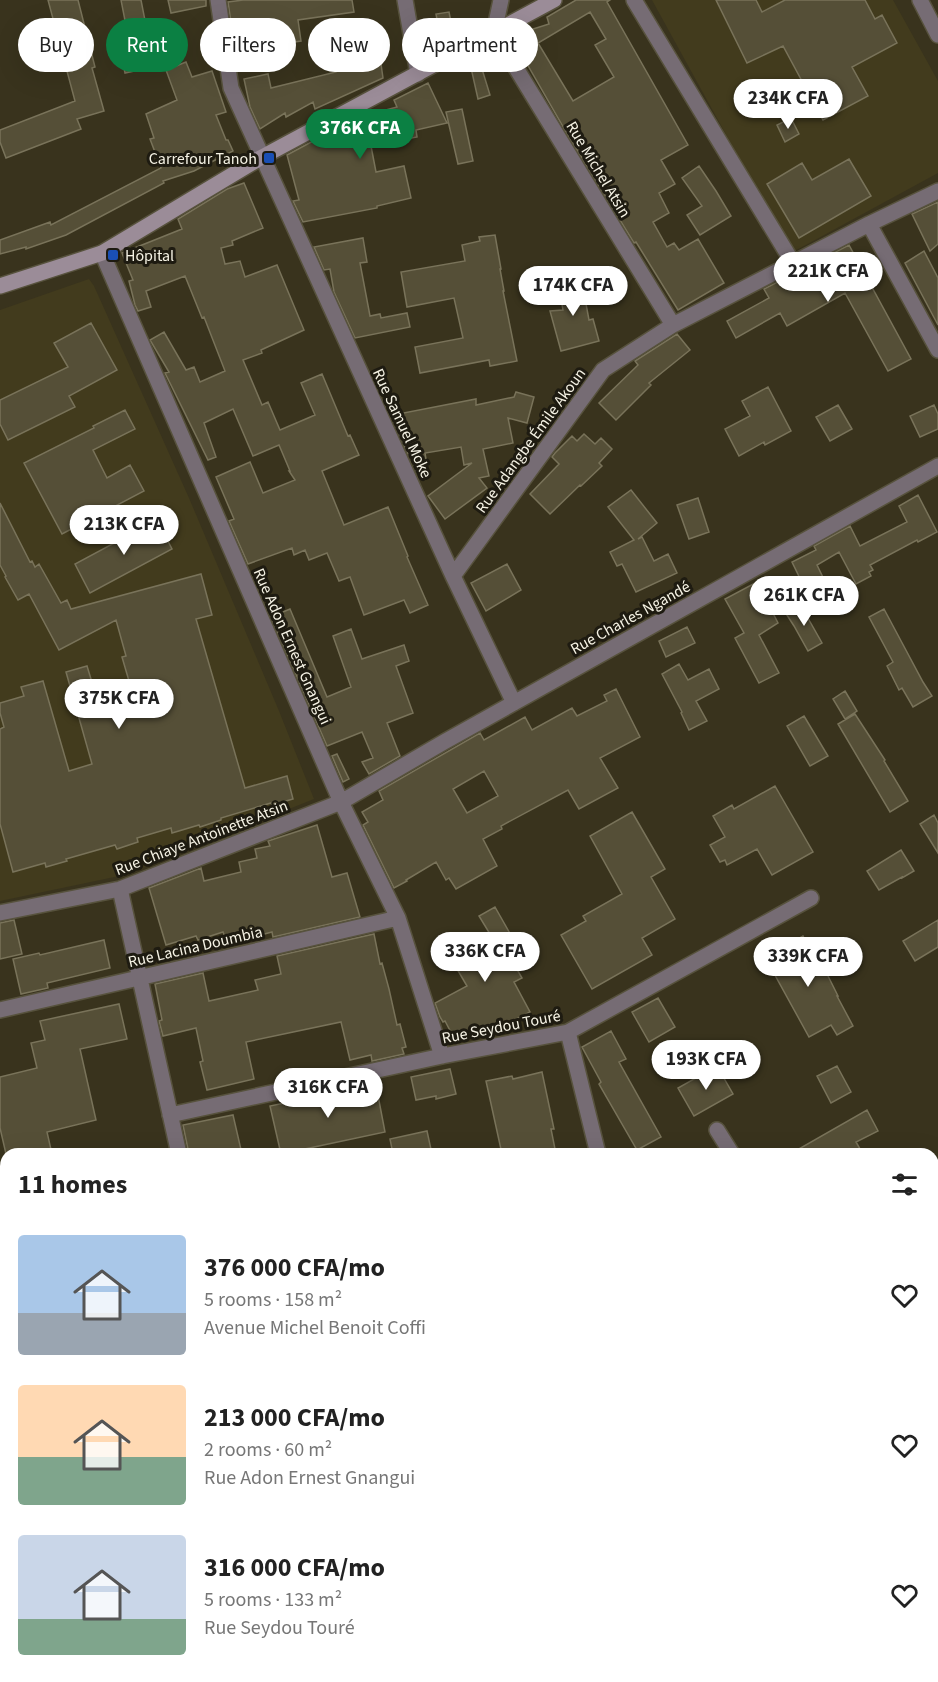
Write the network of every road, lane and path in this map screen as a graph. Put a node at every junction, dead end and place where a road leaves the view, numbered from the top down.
1 (218, 0) edge
2 (405, 0) edge
3 (501, 0) edge
4 (554, 0) edge
5 (634, 0) edge
6 (920, 0) edge
7 (497, 18) edge
8 (520, 18) edge
9 (938, 35) edge
10 (422, 72) edge
11 (518, 72) edge
12 (418, 74) junction
13 (261, 157) junction
14 (938, 191) edge
15 (869, 224) junction
16 (102, 253) junction
17 (793, 263) junction
18 (0, 286) edge
19 (673, 325) junction
20 (938, 350) edge
21 (938, 466) edge
22 (453, 576) junction
23 (514, 703) junction
24 (341, 802) junction
25 (120, 889) junction
26 (811, 898) dead end
27 (0, 913) edge
28 (398, 918) junction
29 (140, 976) junction
30 (0, 1010) edge
31 (568, 1032) junction
32 (442, 1056) junction
33 (170, 1115) junction
34 (717, 1130) dead end
35 (178, 1148) edge
36 (597, 1148) edge
37 (728, 1148) edge

1 - 13 street, Rue Samuel Moke
2 - 12 street
3 - 7 street
4 - 8 street
5 - 17 street
6 - 9 street
10 - 12 street
11 - 19 street, Rue Michel Atsin
12 - 13 street
13 - 16 street
13 - 22 street, Rue Samuel Moke
14 - 15 street, Rue Adangbe Émile Akoun
15 - 17 street, Rue Adangbe Émile Akoun
15 - 20 street
16 - 18 street
16 - 24 street, Rue Adon Ernest Gnangui
17 - 19 street, Rue Adangbe Émile Akoun
19 - 22 street, Rue Adangbe Émile Akoun
21 - 23 street, Rue Charles Ngandé
22 - 23 street, Rue Samuel Moke
23 - 24 street, Rue Charles Ngandé
24 - 25 street, Rue Chiaye Antoinette Atsin
24 - 28 street, Rue Adon Ernest Gnangui
25 - 27 street, Rue Chiaye Antoinette Atsin
25 - 29 street
26 - 31 street, Rue Seydou Touré
28 - 29 street, Rue Lacina Doumbia
28 - 32 street, Rue Adon Ernest Gnangui
29 - 30 street, Rue Lacina Doumbia
29 - 33 street
31 - 32 street, Rue Seydou Touré
31 - 36 street
32 - 33 street, Rue Seydou Touré
33 - 35 street
34 - 37 street

